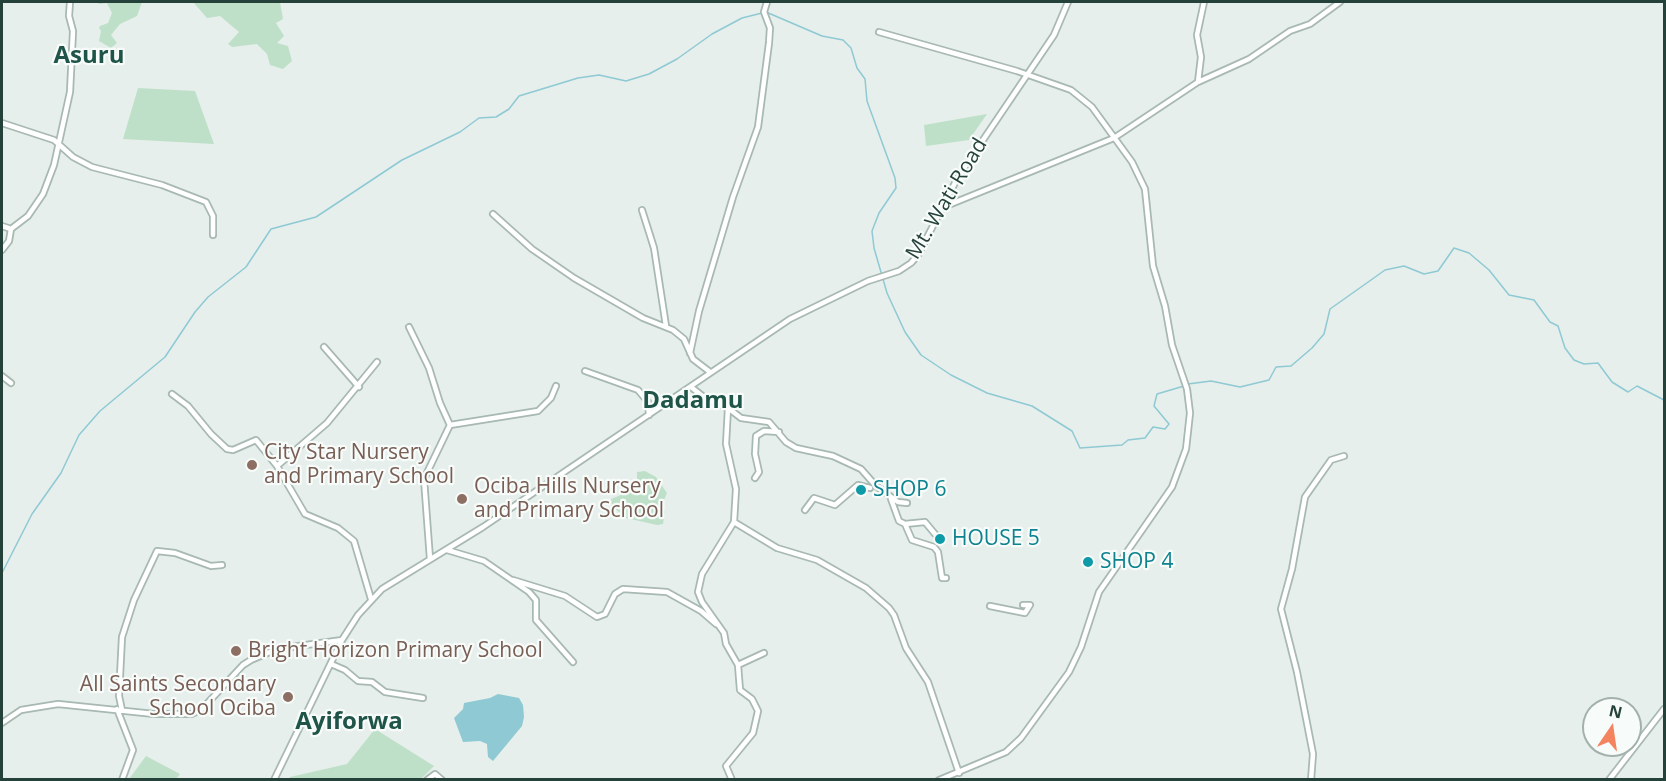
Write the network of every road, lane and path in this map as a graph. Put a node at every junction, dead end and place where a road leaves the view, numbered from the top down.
1 (70, 2) edge
2 (767, 2) edge
3 (1068, 2) edge
4 (1204, 2) edge
5 (1340, 2) edge
6 (879, 32) dead end
7 (1027, 74) junction
8 (1198, 82) junction
9 (2, 123) edge
10 (1114, 138) junction
11 (60, 144) junction
12 (940, 208) junction
13 (642, 210) dead end
14 (493, 214) dead end
15 (2, 226) edge
16 (11, 229) junction
17 (213, 235) dead end
18 (2, 250) edge
19 (666, 326) junction
20 (409, 327) dead end
21 (324, 347) dead end
22 (690, 353) junction
23 (377, 362) dead end
24 (585, 371) dead end
25 (710, 372) junction
26 (2, 376) edge
27 (11, 383) dead end
28 (556, 386) dead end
29 (359, 387) junction
30 (691, 387) junction
31 (172, 394) dead end
32 (728, 408) junction
33 (650, 416) junction
34 (450, 425) junction
35 (779, 432) junction
36 (1344, 456) dead end
37 (277, 465) junction
38 (755, 478) dead end
39 (872, 486) junction
40 (879, 488) junction
41 (864, 491) dead end
42 (907, 503) dead end
43 (805, 510) dead end
44 (734, 522) junction
45 (905, 524) junction
46 (935, 534) dead end
47 (447, 550) junction
48 (430, 559) junction
49 (222, 565) dead end
50 (946, 578) dead end
51 (513, 580) junction
52 (371, 600) junction
53 (1023, 605) dead end
54 (990, 606) dead end
55 (721, 629) junction
56 (342, 640) junction
57 (764, 653) dead end
58 (573, 662) dead end
59 (331, 664) junction
60 (738, 665) junction
61 (423, 698) dead end
62 (120, 709) junction
63 (1665, 709) edge
64 (2, 723) edge
65 (959, 773) junction
66 (122, 780) edge
67 (274, 780) edge
68 (427, 780) edge
69 (442, 780) edge
70 (732, 780) edge
71 (939, 780) edge
72 (1311, 780) edge
73 (1609, 780) edge

1 - 11 street
2 - 22 street
3 - 7 street, Mt. Wati Road
4 - 8 street
5 - 8 street
6 - 7 street
7 - 10 street
7 - 12 street, Mt. Wati Road
8 - 10 street
9 - 11 street
10 - 12 street
10 - 65 street
11 - 16 street
11 - 17 street
12 - 25 street, Mt. Wati Road
13 - 19 street
14 - 19 street
15 - 16 street
16 - 18 street
19 - 22 street
20 - 34 street
21 - 29 street
22 - 25 street
23 - 29 street
24 - 33 street
25 - 30 street, Mt. Wati Road
26 - 27 street
28 - 34 street
29 - 37 street
30 - 32 street
30 - 33 street, Mt. Wati Road
31 - 37 street
32 - 35 street
32 - 44 street
33 - 47 street, Mt. Wati Road
34 - 48 street
35 - 38 street
35 - 39 street
36 - 72 street
37 - 52 street
39 - 40 street
39 - 41 street
39 - 43 street
40 - 42 street
40 - 45 street
44 - 55 street
44 - 65 street
45 - 46 street
45 - 50 street
47 - 48 street, Mt. Wati Road
47 - 51 street
48 - 52 street, Mt. Wati Road
49 - 62 street
51 - 55 street
51 - 58 street
52 - 56 street, Mt. Wati Road
53 - 54 street
55 - 60 street
56 - 59 street, Mt. Wati Road
56 - 62 street
57 - 60 street
59 - 61 street
59 - 67 street, Mt. Wati Road
60 - 70 street
62 - 64 street
62 - 66 street
63 - 73 street
65 - 71 street
68 - 69 street

